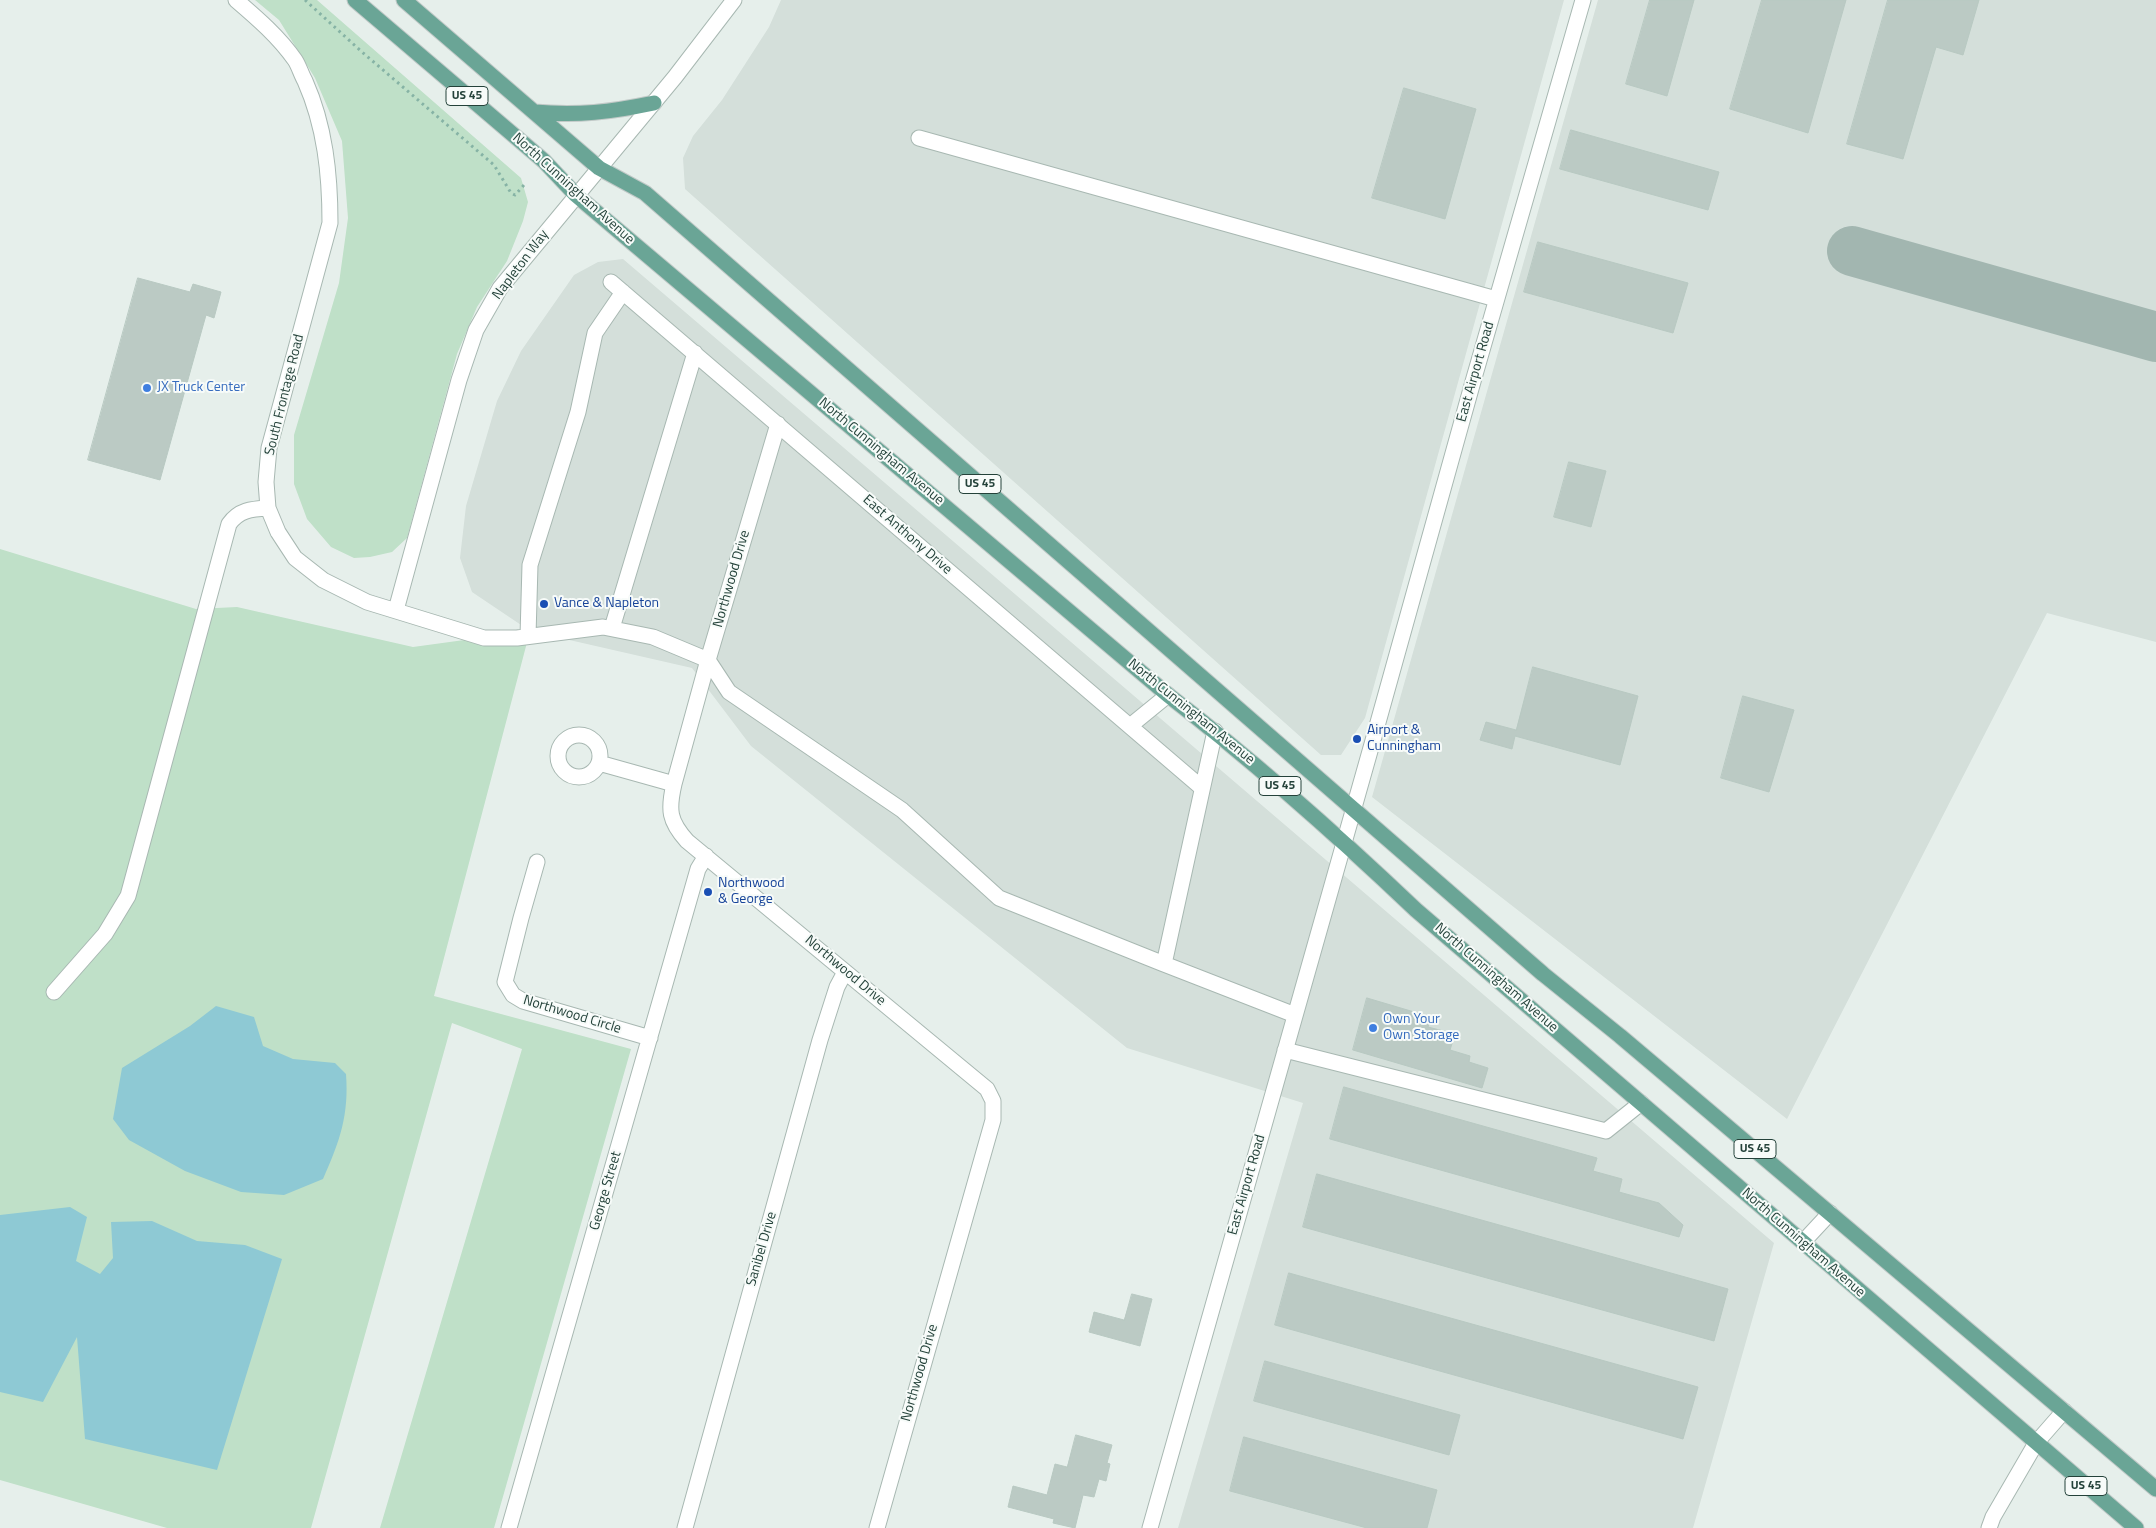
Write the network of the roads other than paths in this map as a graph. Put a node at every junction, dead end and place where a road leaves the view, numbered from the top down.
1 (236, 0) edge
2 (355, 0) edge
3 (404, 0) edge
4 (734, 0) edge
5 (1582, 0) edge
6 (654, 103) junction
7 (534, 112) junction
8 (919, 138) dead end
9 (599, 168) junction
10 (576, 195) junction
11 (1496, 299) junction
12 (695, 353) junction
13 (778, 424) junction
14 (268, 508) junction
15 (396, 610) junction
16 (612, 628) junction
17 (528, 636) junction
18 (708, 660) junction
19 (1168, 694) junction
20 (1130, 726) junction
21 (1215, 731) junction
22 (598, 762) dead end
23 (674, 784) junction
24 (1202, 788) junction
25 (1354, 809) junction
26 (1345, 842) junction
27 (706, 856) junction
28 (538, 862) dead end
29 (1164, 964) junction
30 (845, 972) junction
31 (54, 992) dead end
32 (1295, 1014) junction
33 (650, 1038) junction
34 (1285, 1050) junction
35 (1641, 1104) junction
36 (1830, 1213) junction
37 (1802, 1242) junction
38 (2064, 1411) junction
39 (2036, 1443) junction
40 (2156, 1489) edge
41 (509, 1528) edge
42 (685, 1528) edge
43 (877, 1528) edge
44 (1150, 1528) edge
45 (1989, 1528) edge
46 (2136, 1528) edge

1 - 14 street, South Frontage Road
2 - 10 main road, North Cunningham Avenue / US 45
3 - 7 main road, US 45
4 - 6 street, Napleton Way
5 - 11 street, East Airport Road
6 - 7 main road
6 - 9 street, Napleton Way
7 - 9 main road, US 45
8 - 11 street
9 - 10 street, Napleton Way
9 - 25 main road, US 45
10 - 15 street, Napleton Way
10 - 19 main road, North Cunningham Avenue / US 45
11 - 25 street, East Airport Road
12 - 13 street, East Anthony Drive
12 - 16 street
12 - 17 street, East Anthony Drive
13 - 18 street, Northwood Drive
13 - 20 street, East Anthony Drive
14 - 15 street, South Frontage Road
14 - 31 street
15 - 17 street, South Frontage Road
16 - 17 street, South Frontage Road
16 - 18 street, South Frontage Road
18 - 23 street, Northwood Drive
18 - 29 street
19 - 20 street
19 - 21 main road, North Cunningham Avenue / US 45
20 - 24 street, East Anthony Drive
21 - 24 street
21 - 26 main road, North Cunningham Avenue / US 45
22 - 23 street
23 - 27 street, Northwood Drive
24 - 29 street
25 - 26 street, East Airport Road
25 - 36 main road, US 45
26 - 32 street, East Airport Road
26 - 35 main road, North Cunningham Avenue / US 45
27 - 30 street, Northwood Drive
27 - 33 street, George Street
28 - 33 street, Northwood Circle
29 - 32 street
30 - 42 street, Sanibel Drive
30 - 43 street, Northwood Drive
32 - 34 street, East Airport Road
33 - 41 street, George Street
34 - 35 street
34 - 44 street, East Airport Road
35 - 37 main road, North Cunningham Avenue / US 45
36 - 37 street
36 - 38 main road, US 45
37 - 39 main road, North Cunningham Avenue / US 45
38 - 39 street
38 - 40 main road, US 45
39 - 45 street
39 - 46 main road, North Cunningham Avenue / US 45

